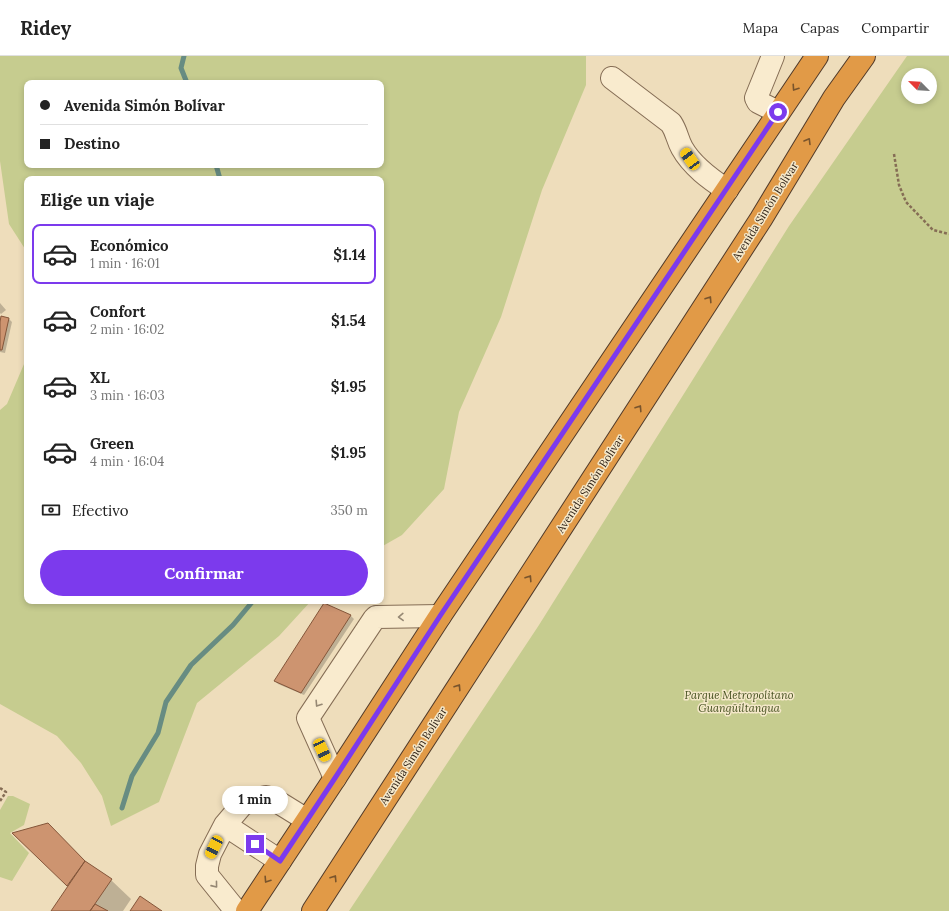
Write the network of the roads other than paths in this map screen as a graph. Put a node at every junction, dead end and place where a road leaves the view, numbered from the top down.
1 (773, 56) edge
2 (817, 56) edge
3 (864, 56) edge
4 (612, 78) dead end
5 (778, 112) junction
6 (726, 190) junction
7 (440, 616) junction
8 (335, 778) junction
9 (308, 820) junction
10 (226, 825) junction
11 (280, 861) junction
12 (236, 911) edge
13 (247, 911) edge
14 (313, 911) edge

1 - 5 lane
2 -> 5 highway
14 -> 3 highway, Avenida Simón Bolívar
4 - 6 lane
5 - 6 highway
6 - 7 highway
7 - 8 highway
7 -> 8 lane
8 - 9 highway
9 - 10 lane
9 - 11 highway
10 - 11 lane
10 -> 12 lane
11 -> 13 highway

